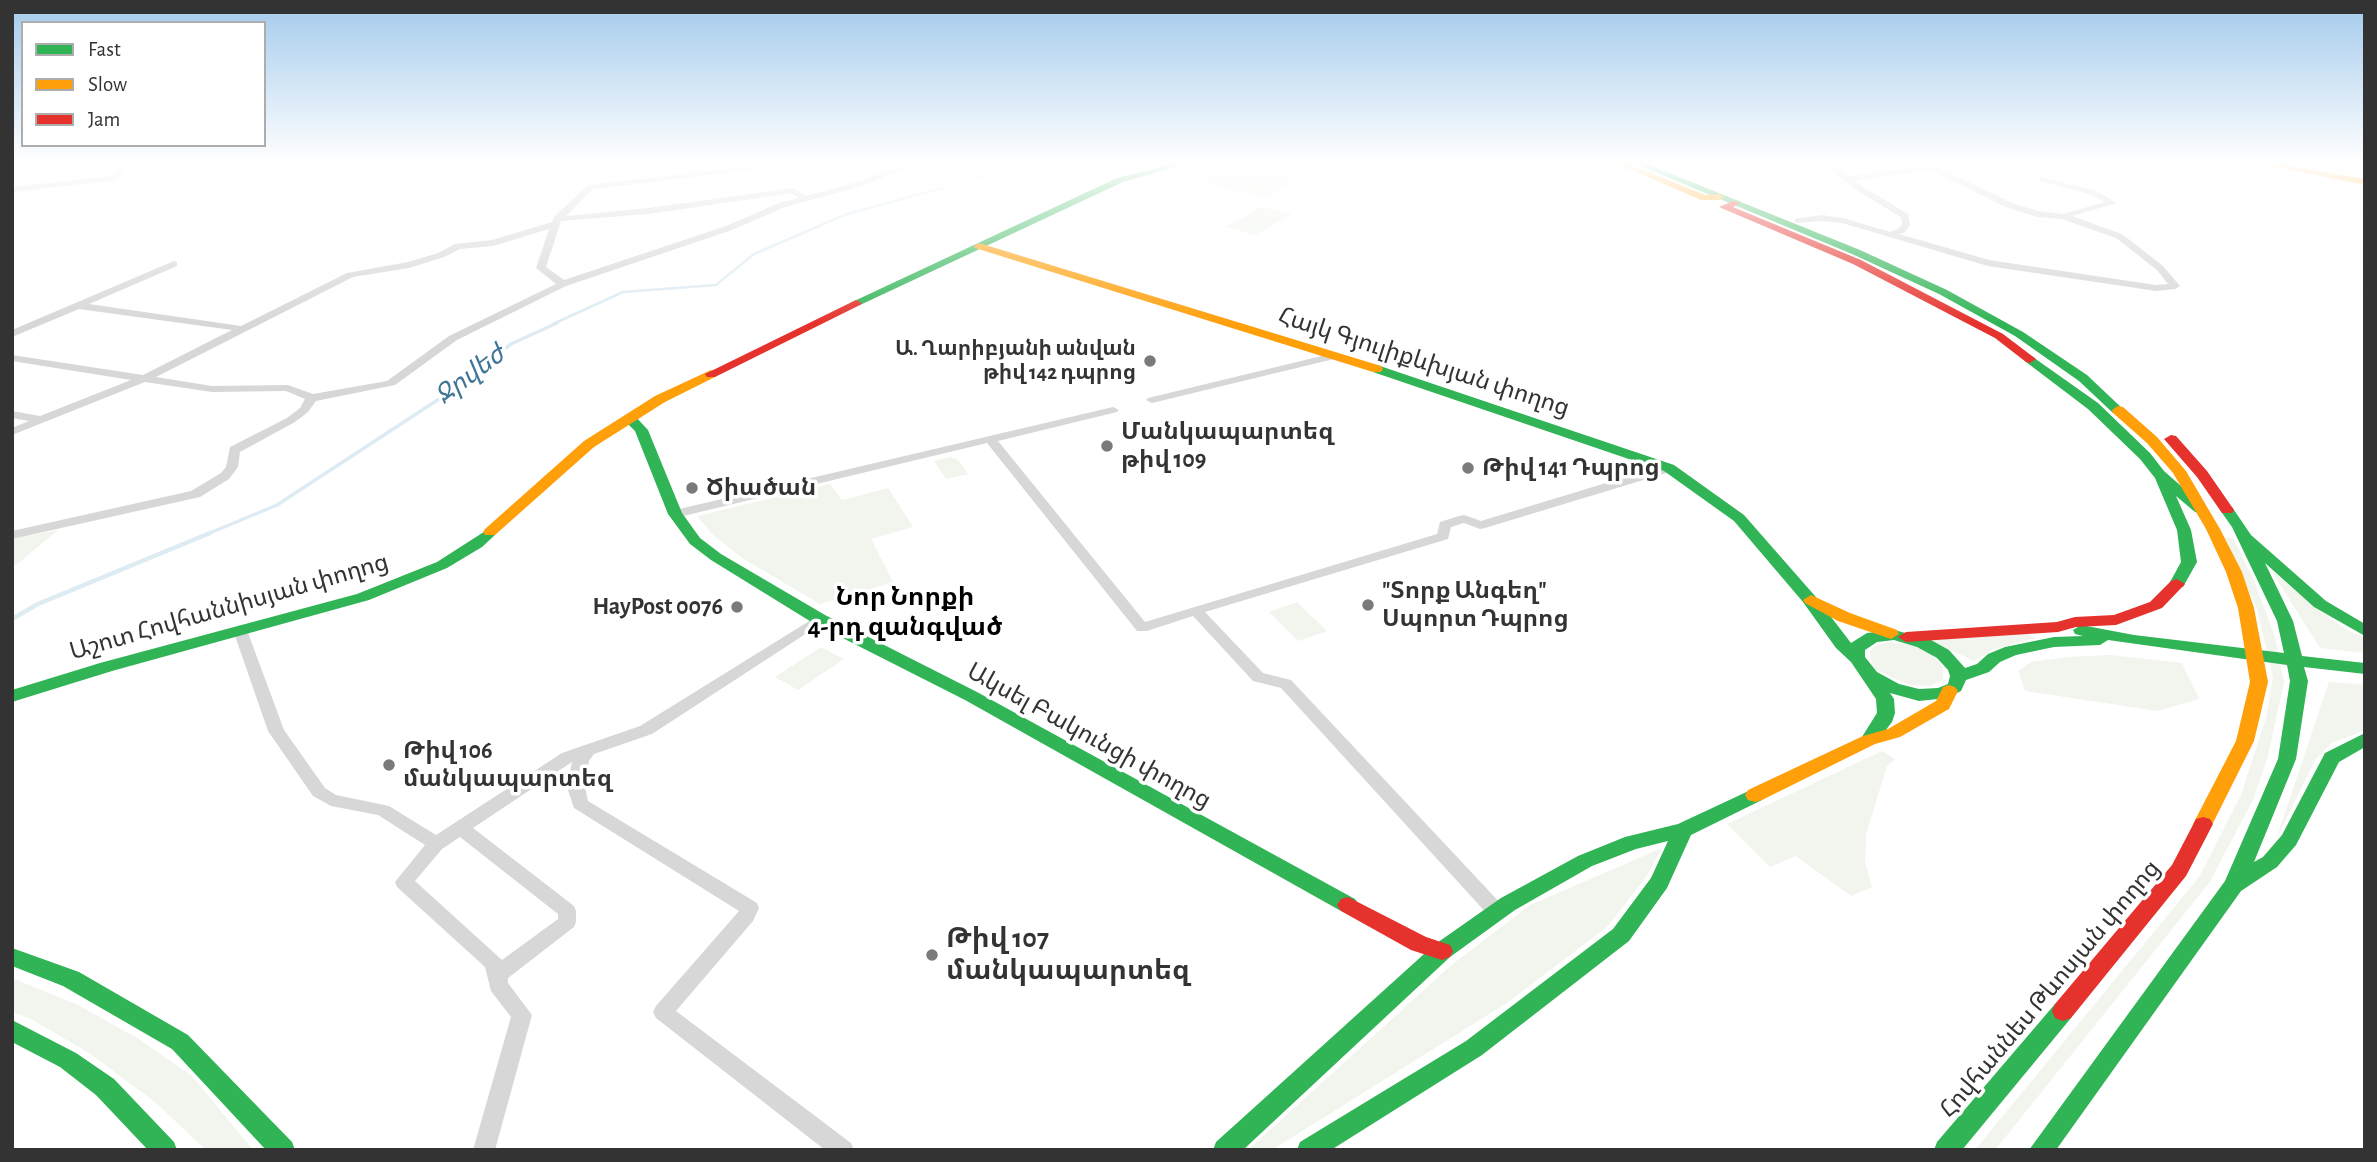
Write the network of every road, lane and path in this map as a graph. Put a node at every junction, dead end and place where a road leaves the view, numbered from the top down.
1 (561, 216) edge
2 (600, 216) edge
3 (758, 216) edge
4 (1043, 216) edge
5 (1746, 216) edge
6 (1773, 216) edge
7 (1783, 216) edge
8 (1906, 216) edge
9 (2063, 216) edge
10 (556, 221) junction
11 (1798, 221) junction
12 (1889, 235) junction
13 (979, 246) junction
14 (1861, 251) junction
15 (1890, 263) junction
16 (174, 264) dead end
17 (563, 284) junction
18 (78, 305) junction
19 (1987, 316) junction
20 (243, 329) junction
21 (12, 334) edge
22 (1999, 335) junction
23 (1334, 356) junction
24 (12, 358) edge
25 (143, 379) junction
26 (312, 398) junction
27 (1152, 400) dead end
28 (1113, 410) dead end
29 (12, 415) edge
30 (629, 418) junction
31 (42, 420) junction
32 (12, 432) edge
33 (989, 438) junction
34 (1670, 468) junction
35 (2159, 474) junction
36 (2204, 512) junction
37 (675, 514) junction
38 (12, 535) edge
39 (2244, 537) junction
40 (1809, 599) junction
41 (1196, 611) junction
42 (819, 619) junction
43 (2058, 627) junction
44 (240, 630) junction
45 (2365, 631) edge
46 (1900, 636) junction
47 (2134, 640) junction
48 (1857, 658) junction
49 (2365, 669) edge
50 (1871, 676) junction
51 (1959, 676) junction
52 (1950, 691) junction
53 (12, 696) edge
54 (2365, 739) edge
55 (1869, 740) junction
56 (588, 750) junction
57 (460, 828) junction
58 (1683, 830) junction
59 (436, 844) junction
60 (2234, 885) junction
61 (1497, 912) junction
62 (1442, 951) junction
63 (12, 957) edge
64 (498, 974) junction
65 (12, 1030) edge
66 (165, 1150) edge
67 (283, 1150) edge
68 (484, 1150) edge
69 (843, 1150) edge
70 (1225, 1150) edge
71 (1309, 1150) edge
72 (1946, 1150) edge
73 (2041, 1150) edge

1 - 10 street
2 - 10 street
3 - 17 street
4 - 13 main road, Աշոտ Հովհաննիսյան փողոց
5 - 22 main road
6 - 14 main road, Հովհաննես Թևոսյան փողոց
7 - 11 main road, Հովհաննես Թևոսյան փողոց
8 - 12 street
9 - 12 street
10 - 17 street
10 - 20 street
11 - 12 street
11 - 14 main road, Հովհաննես Թևոսյան փողոց
13 - 23 main road, Հայկ Գյուլիքևխյան փողոց
13 - 30 main road, Աշոտ Հովհաննիսյան փողոց
14 - 15 main road, Հովհաննես Թևոսյան փողոց
15 - 19 main road, Հովհաննես Թևոսյան փողոց
15 - 39 main road, Հովհաննես Թևոսյան փողոց
16 - 18 street
17 - 26 street
18 - 20 street
18 - 21 street
19 - 22 main road
19 - 36 main road, Հովհաննես Թևոսյան փողոց
20 - 25 street
22 - 35 main road
23 - 27 street
23 - 34 main road, Հայկ Գյուլիքևխյան փողոց
24 - 25 street
25 - 26 street
25 - 31 street
26 - 38 street
28 - 33 street
29 - 31 street
30 - 37 main road, Ակսել Բակունցի փողոց
30 - 44 main road, Աշոտ Հովհաննիսյան փողոց
31 - 32 street
33 - 37 street
33 - 41 street
34 - 40 main road, Հայկ Գյուլիքևխյան փողոց
34 - 41 street
35 - 36 main road
35 - 43 main road
36 - 72 main road, Հովհաննես Թևոսյան փողոց
37 - 42 main road, Ակսել Բակունցի փողոց
39 - 45 main road
39 - 60 main road, Հովհաննես Թևոսյան փողոց
40 - 46 main road, Հայկ Գյուլիքևխյան փողոց
40 - 48 main road, Հայկ Գյուլիքևխյան փողոց
41 - 61 street
42 - 56 street
42 - 62 main road, Ակսել Բակունցի փողոց
43 - 46 main road
43 - 47 main road
44 - 53 main road, Աշոտ Հովհաննիսյան փողոց
44 - 59 street
46 - 48 main road
46 - 51 main road, Հայկ Գյուլիքևխյան փողոց
47 - 49 main road
47 - 51 main road
48 - 50 main road, Հայկ Գյուլիքևխյան փողոց
50 - 52 main road
50 - 55 main road
51 - 52 main road
52 - 55 main road
54 - 60 main road
55 - 58 main road
56 - 57 street
56 - 69 street
57 - 59 street
57 - 64 street
58 - 61 main road
58 - 71 main road
59 - 64 street
60 - 73 main road, Հովհաննես Թևոսյան փողոց
61 - 62 main road
62 - 70 main road
63 - 67 main road
64 - 68 street
65 - 66 main road

